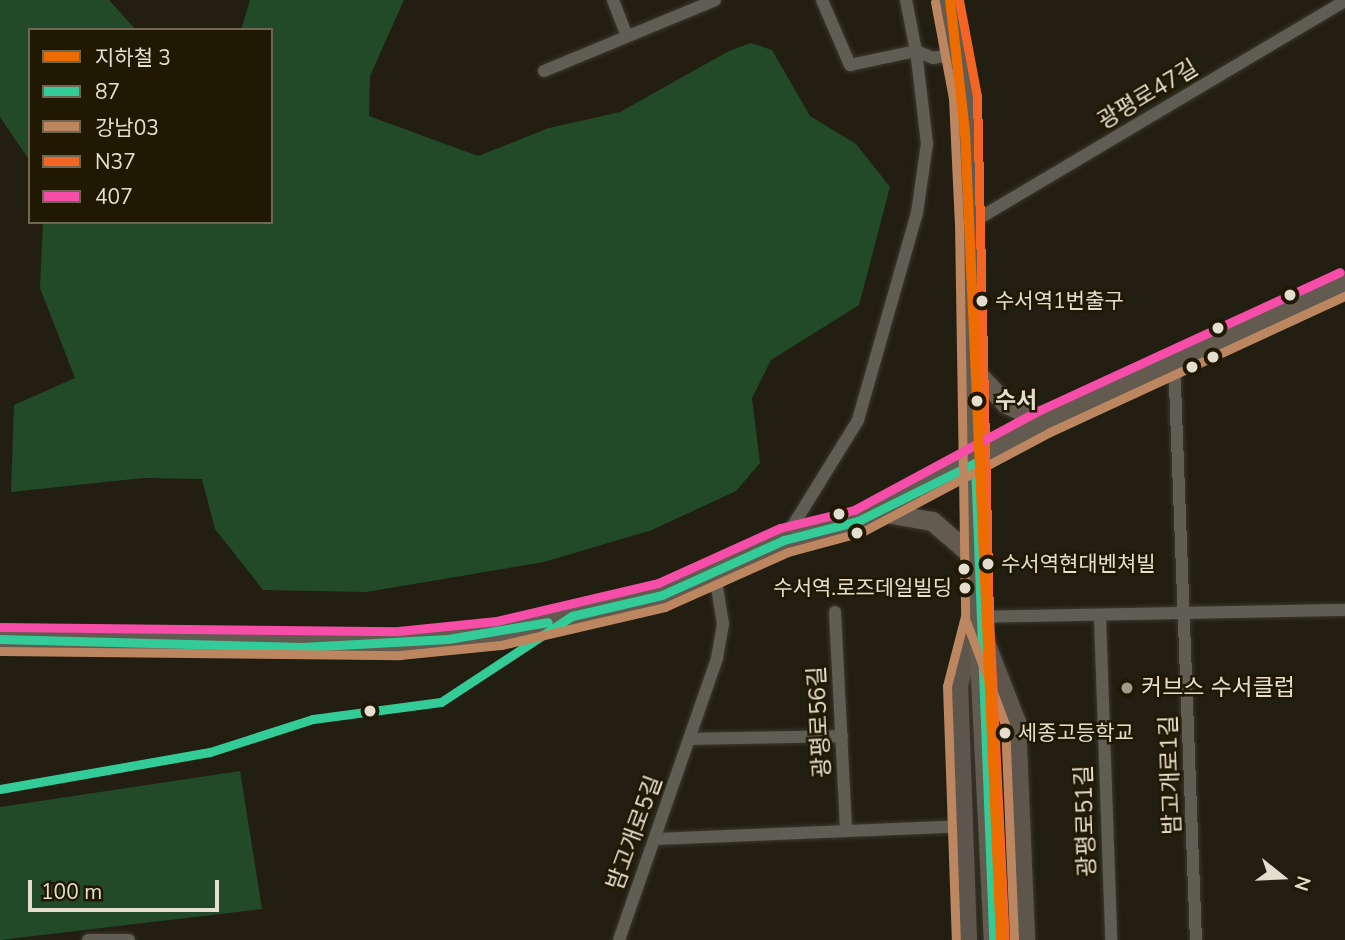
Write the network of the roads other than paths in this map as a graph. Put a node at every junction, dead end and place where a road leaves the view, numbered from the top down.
1 (613, 0) edge
2 (715, 0) edge
3 (822, 0) edge
4 (906, 0) edge
5 (947, 0) edge
6 (1345, 1) edge
7 (627, 36) junction
8 (916, 51) junction
9 (960, 53) junction
10 (544, 71) dead end
11 (971, 223) junction
12 (1345, 283) edge
13 (1174, 358) junction
14 (973, 369) junction
15 (1045, 421) junction
16 (975, 463) junction
17 (878, 511) junction
18 (784, 540) junction
19 (975, 558) junction
20 (715, 575) junction
21 (1345, 610) edge
22 (835, 612) dead end
23 (1187, 615) junction
24 (976, 617) junction
25 (1100, 617) junction
26 (0, 639) edge
27 (842, 736) junction
28 (690, 739) junction
29 (962, 826) junction
30 (846, 831) junction
31 (656, 839) junction
32 (88, 940) edge
33 (129, 940) edge
34 (619, 940) edge
35 (968, 940) edge
36 (993, 940) edge
37 (1026, 940) edge
38 (1111, 940) edge
39 (1196, 940) edge

1 - 7 street
2 - 7 street
3 - 8 street
4 - 8 street
5 - 9 main road
6 - 11 street, 광평로47길
7 - 10 street
8 - 9 street
8 - 18 street
9 - 11 main road
11 - 14 main road
12 - 13 main road
13 - 15 main road
13 - 23 street, 밤고개로1길
14 - 15 main road
14 - 16 main road
15 - 16 main road
16 - 17 main road
16 - 19 main road
17 - 18 main road
17 - 19 main road
18 - 20 main road
19 - 24 main road
20 - 26 main road
20 - 28 street, 밤고개로5길
21 - 23 street
22 - 27 street, 광평로56길
23 - 25 street
23 - 39 street, 밤고개로1길
24 - 25 street
24 - 29 main road
24 - 36 main road
24 - 37 main road
25 - 38 street, 광평로51길
27 - 28 street
27 - 30 street, 광평로56길
28 - 31 street, 밤고개로5길
29 - 30 street
29 - 35 main road
30 - 31 street
31 - 34 street, 밤고개로5길
32 - 33 street

